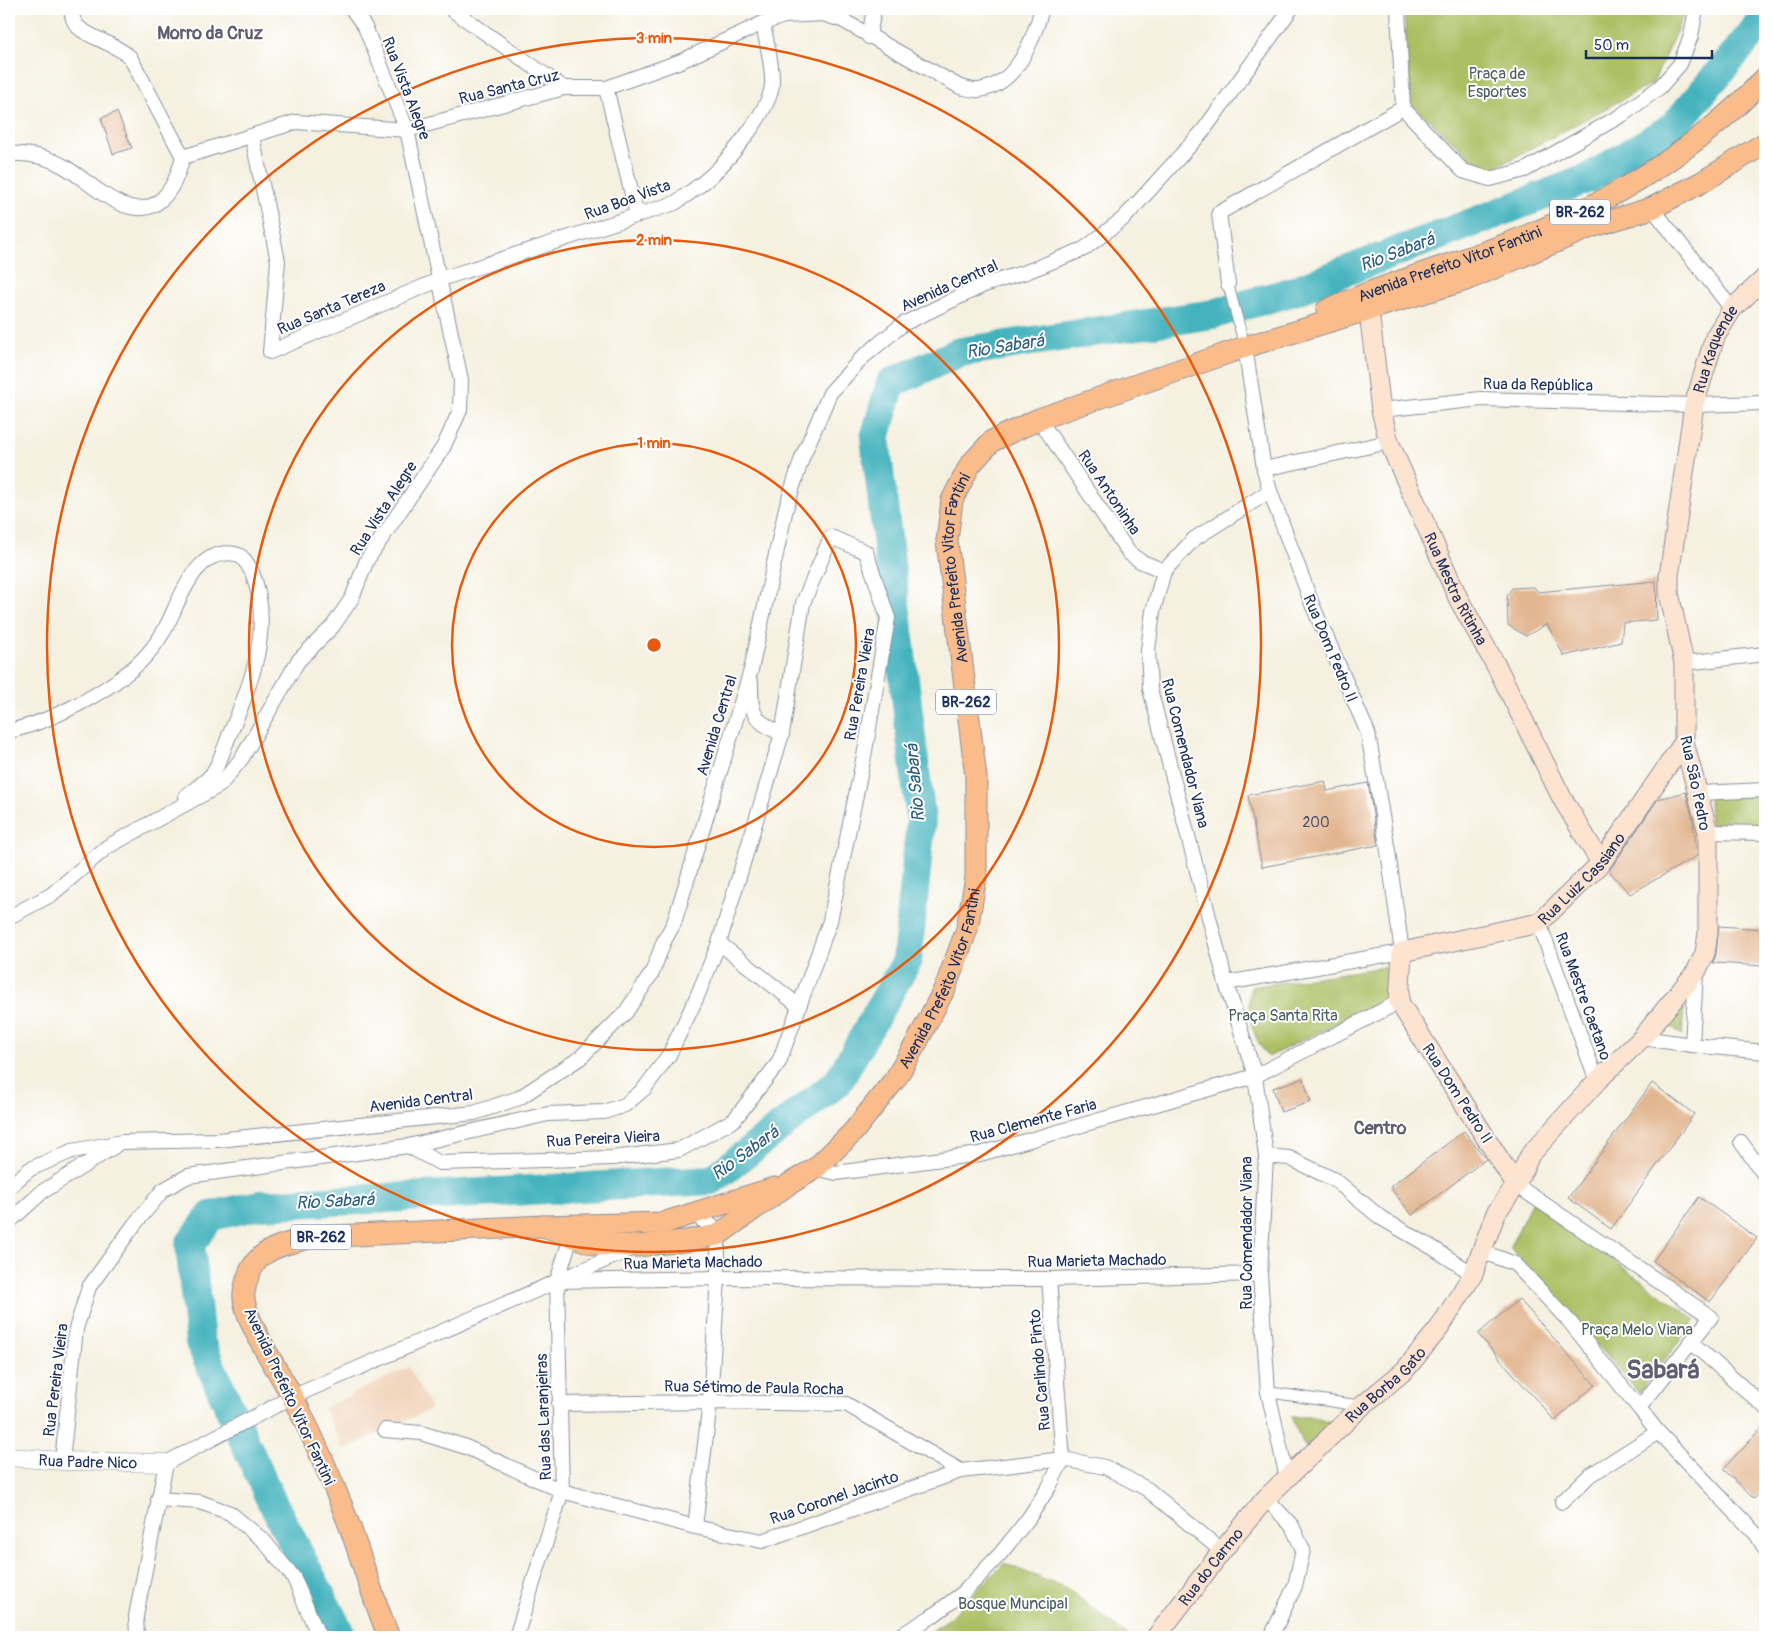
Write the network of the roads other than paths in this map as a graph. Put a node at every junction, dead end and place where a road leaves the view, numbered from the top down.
1 (71, 9) edge
2 (352, 9) edge
3 (451, 9) edge
4 (874, 9) edge
5 (1042, 9) edge
6 (1291, 9) edge
7 (1398, 9) edge
8 (1696, 9) edge
9 (784, 12) edge
10 (763, 23) junction
11 (869, 37) junction
12 (1765, 78) edge
13 (564, 88) junction
14 (606, 88) junction
15 (1403, 108) junction
16 (407, 130) junction
17 (252, 136) junction
18 (1765, 143) edge
19 (9, 154) edge
20 (184, 157) junction
21 (1652, 208) junction
22 (638, 215) junction
23 (1765, 278) edge
24 (441, 279) junction
25 (1228, 284) joint
26 (1368, 303) junction
27 (1732, 309) junction
28 (1245, 348) junction
29 (1765, 403) edge
30 (1694, 405) junction
31 (1382, 410) junction
32 (1039, 419) junction
33 (1389, 442) junction
34 (1264, 469) junction
35 (1270, 491) junction
36 (1164, 571) junction
37 (1765, 654) edge
38 (1684, 663) junction
39 (751, 670) junction
40 (9, 731) edge
41 (782, 734) junction
42 (1684, 742) junction
43 (1765, 790) edge
44 (1699, 793) junction
45 (169, 811) junction
46 (1708, 832) junction
47 (1765, 833) edge
48 (1601, 863) junction
49 (9, 916) edge
50 (1539, 923) junction
51 (719, 943) junction
52 (1402, 952) junction
53 (1696, 972) junction
54 (1226, 984) junction
55 (1400, 1002) junction
56 (800, 1006) junction
57 (1642, 1038) junction
58 (1692, 1045) junction
59 (1765, 1052) edge
60 (1255, 1076) junction
61 (1597, 1081) junction
62 (122, 1142) junction
63 (1741, 1142) dead end
64 (408, 1146) junction
65 (1266, 1156) junction
66 (816, 1168) junction
67 (1765, 1176) edge
68 (789, 1184) junction
69 (1516, 1185) junction
70 (9, 1187) edge
71 (693, 1214) junction
72 (9, 1222) edge
73 (577, 1232) junction
74 (718, 1235) junction
75 (637, 1246) junction
76 (1483, 1252) junction
77 (1260, 1274) junction
78 (1473, 1274) junction
79 (718, 1278) junction
80 (1049, 1279) junction
81 (557, 1281) junction
82 (1691, 1342) junction
83 (1268, 1392) junction
84 (284, 1401) junction
85 (710, 1402) junction
86 (560, 1404) junction
87 (1362, 1406) junction
88 (1639, 1408) junction
89 (1765, 1408) edge
90 (385, 1430) dead end
91 (1658, 1432) junction
92 (9, 1457) edge
93 (1064, 1458) junction
94 (62, 1461) junction
95 (166, 1463) junction
96 (961, 1471) junction
97 (1288, 1478) junction
98 (562, 1491) junction
99 (1266, 1498) junction
100 (158, 1499) junction
101 (1562, 1502) dead end
102 (695, 1527) junction
103 (1761, 1532) edge
104 (1765, 1549) edge
105 (1222, 1551) junction
106 (137, 1637) edge
107 (319, 1637) edge
108 (389, 1637) edge
109 (516, 1637) edge
110 (898, 1637) edge
111 (1156, 1637) edge
112 (1271, 1637) edge

1 - 20 street
2 - 16 street, Rua Vista Alegre
3 - 13 street
4 - 11 street
5 - 11 street, Rua Santa Cruz
6 - 39 street, Avenida Central
7 - 15 street
8 - 15 street
9 - 10 street, Rua Santa Cruz
9 - 11 street, Rua Santa Cruz
10 - 14 street, Rua Santa Cruz
10 - 22 street, Rua Boa Vista
12 - 26 main road, Avenida Prefeito Vitor Fantini / BR-262
13 - 14 street, Rua Santa Cruz
13 - 16 street, Rua Santa Cruz
14 - 22 street
15 - 25 street
16 - 17 street, Rua Santa Cruz
16 - 24 street, Rua Vista Alegre
17 - 20 street, Rua Santa Cruz
17 - 24 street, Rua Santa Tereza
18 - 21 main road, Avenida Prefeito Vitor Fantini / BR-262
19 - 20 street
21 - 26 main road, Avenida Prefeito Vitor Fantini / BR-262
21 - 27 street
22 - 24 street, Rua Boa Vista
23 - 27 main road, Rua Kaquende
24 - 45 street, Rua Vista Alegre
25 - 28 street
26 - 28 main road, Avenida Prefeito Vitor Fantini / BR-262
26 - 31 main road, Rua Mestra Ritinha
27 - 30 main road, Rua Kaquende
28 - 32 main road, Avenida Prefeito Vitor Fantini / BR-262
28 - 34 street, Rua Dom Pedro II
29 - 30 street, Rua da República
30 - 31 street, Rua da República
30 - 38 main road, Rua São Pedro
31 - 33 main road, Rua Mestra Ritinha
32 - 36 street, Rua Antoninha
32 - 66 main road, Avenida Prefeito Vitor Fantini / BR-262
33 - 34 street
33 - 48 main road, Rua Mestra Ritinha
34 - 35 street, Rua Dom Pedro II
35 - 36 street, Rua Comendador Viana
35 - 52 street, Rua Dom Pedro II
36 - 54 street, Rua Comendador Viana
37 - 38 street
38 - 42 main road, Rua São Pedro
39 - 41 street
39 - 62 street, Avenida Central
40 - 45 street
41 - 51 street, Rua Pereira Vieira
41 - 56 street, Rua Pereira Vieira
42 - 44 main road, Rua São Pedro
42 - 48 main road, Rua Luiz Cassiano
43 - 44 street
44 - 46 main road, Rua São Pedro
45 - 49 street, Rua Vista Alegre
46 - 47 street
46 - 53 main road, Rua São Pedro
48 - 50 main road, Rua Luiz Cassiano
50 - 52 main road, Rua Luiz Cassiano
50 - 61 street, Rua Mestre Caetano
51 - 56 street
51 - 64 street, Rua Pereira Vieira
52 - 54 street
52 - 55 main road
53 - 57 main road, Rua São Pedro
53 - 58 street
54 - 60 street
55 - 60 street
55 - 69 main road, Rua Dom Pedro II
56 - 64 street, Rua Pereira Vieira
57 - 58 street
57 - 61 main road, Rua São Pedro
58 - 59 street
60 - 65 street, Rua Comendador Viana
60 - 66 street, Rua Clemente Faria
61 - 69 main road, Rua São Pedro
62 - 70 street, Avenida Central
62 - 72 street
63 - 67 street
64 - 94 street, Rua Pereira Vieira
65 - 77 street, Rua Comendador Viana
65 - 78 street
66 - 68 main road, Avenida Prefeito Vitor Fantini / BR-262
68 - 71 main road, Avenida Prefeito Vitor Fantini / BR-262
68 - 74 main road, Avenida Prefeito Vitor Fantini / BR-262
69 - 76 main road
69 - 82 street
71 - 73 main road, Avenida Prefeito Vitor Fantini / BR-262
71 - 74 street
73 - 75 main road, Avenida Prefeito Vitor Fantini / BR-262
73 - 81 street, Rua das Laranjeiras
73 - 84 main road, Avenida Prefeito Vitor Fantini / BR-262
74 - 75 main road, Avenida Prefeito Vitor Fantini / BR-262
74 - 79 street
75 - 81 street
76 - 78 main road, Rua Borba Gato
76 - 88 street
77 - 80 street, Rua Marieta Machado
77 - 83 street, Rua Comendador Viana
78 - 87 main road, Rua Borba Gato
79 - 80 street, Rua Marieta Machado
79 - 81 street, Rua Marieta Machado
79 - 85 street
80 - 93 street, Rua Carlindo Pinto
81 - 84 street, Rua Marieta Machado
81 - 86 street, Rua das Laranjeiras
82 - 88 street
82 - 89 street
83 - 87 street
83 - 97 street, Rua Comendador Viana
84 - 95 street, Rua Marieta Machado
84 - 108 main road, Avenida Prefeito Vitor Fantini / BR-262
85 - 86 street, Rua Sétimo de Paula Rocha
85 - 96 street, Rua Sétimo de Paula Rocha
85 - 102 street
86 - 98 street, Rua das Laranjeiras
87 - 97 main road, Rua Borba Gato
88 - 91 street
90 - 98 street, Rua Coronel Jacinto
91 - 101 street
91 - 103 street
92 - 94 street, Rua Padre Nico
93 - 96 street, Rua Coronel Jacinto
93 - 105 street, Rua Coronel Jacinto
93 - 110 street
94 - 95 street, Rua Padre Nico
95 - 100 street
96 - 102 street, Rua Coronel Jacinto
97 - 99 main road, Rua Borba Gato
98 - 102 street, Rua Coronel Jacinto
98 - 109 street, Rua das Laranjeiras
99 - 105 main road, Rua do Carmo
99 - 112 street
100 - 106 street
100 - 107 street
103 - 104 street
105 - 111 main road, Rua do Carmo

